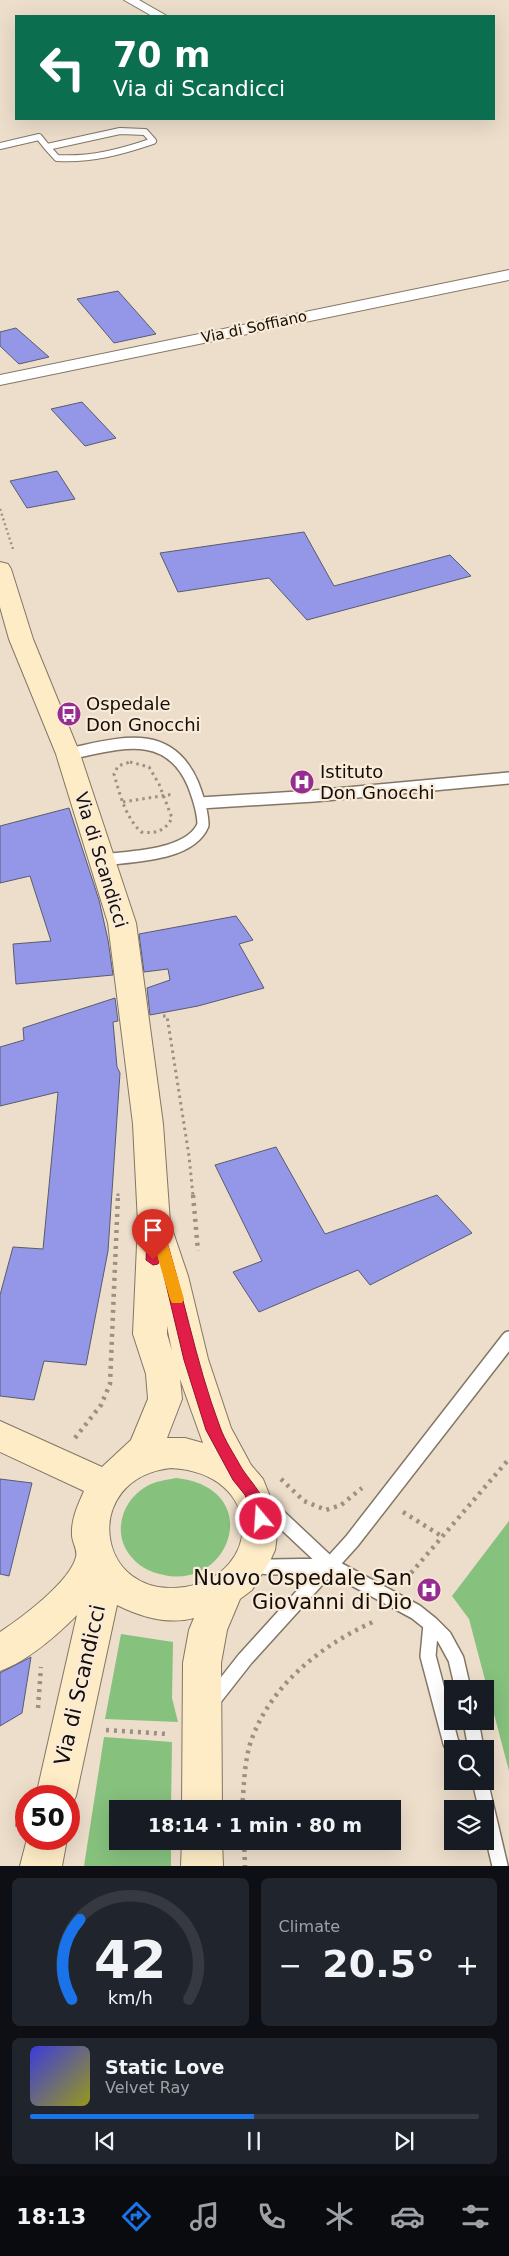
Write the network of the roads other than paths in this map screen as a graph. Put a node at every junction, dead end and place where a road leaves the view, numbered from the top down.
1 (130, 0) edge
2 (159, 15) edge
3 (0, 146) edge
4 (47, 147) junction
5 (509, 276) edge
6 (0, 380) edge
7 (0, 569) edge
8 (68, 754) junction
9 (509, 778) edge
10 (200, 803) junction
11 (103, 860) junction
12 (154, 1223) junction
13 (509, 1339) edge
14 (0, 1436) edge
15 (115, 1478) junction
16 (255, 1480) junction
17 (100, 1565) junction
18 (331, 1566) junction
19 (238, 1576) junction
20 (431, 1624) junction
21 (0, 1652) edge
22 (461, 1680) edge
23 (189, 1726) junction
24 (450, 1740) edge
25 (58, 1785) edge
26 (482, 1790) edge
27 (201, 1800) edge
28 (45, 1850) edge
29 (202, 1850) edge
30 (41, 1866) edge
31 (202, 1866) edge
32 (500, 1866) edge

1 - 2 street
3 - 4 lane
4 - 4 lane
5 - 6 street, Via di Soffiano
7 - 8 street, Via di Scandicci
8 - 10 lane
8 - 11 street, Via di Scandicci
9 - 10 lane
10 - 11 lane
11 - 12 street, Via di Scandicci
12 - 15 street, Via di Scandicci
12 - 16 street, Via di Scandicci
13 - 18 lane
14 - 15 street
15 - 16 street, Via di Scandicci
15 - 17 street, Via di Scandicci
16 - 18 lane
16 - 19 street, Via di Scandicci
17 - 19 street, Via di Scandicci
17 - 21 street
17 - 25 street, Via di Scandicci
18 - 19 lane
18 - 20 lane
18 - 23 lane
19 - 23 street
20 - 22 lane
20 - 24 lane
23 - 27 street
26 - 32 lane
28 - 30 street
29 - 31 street

